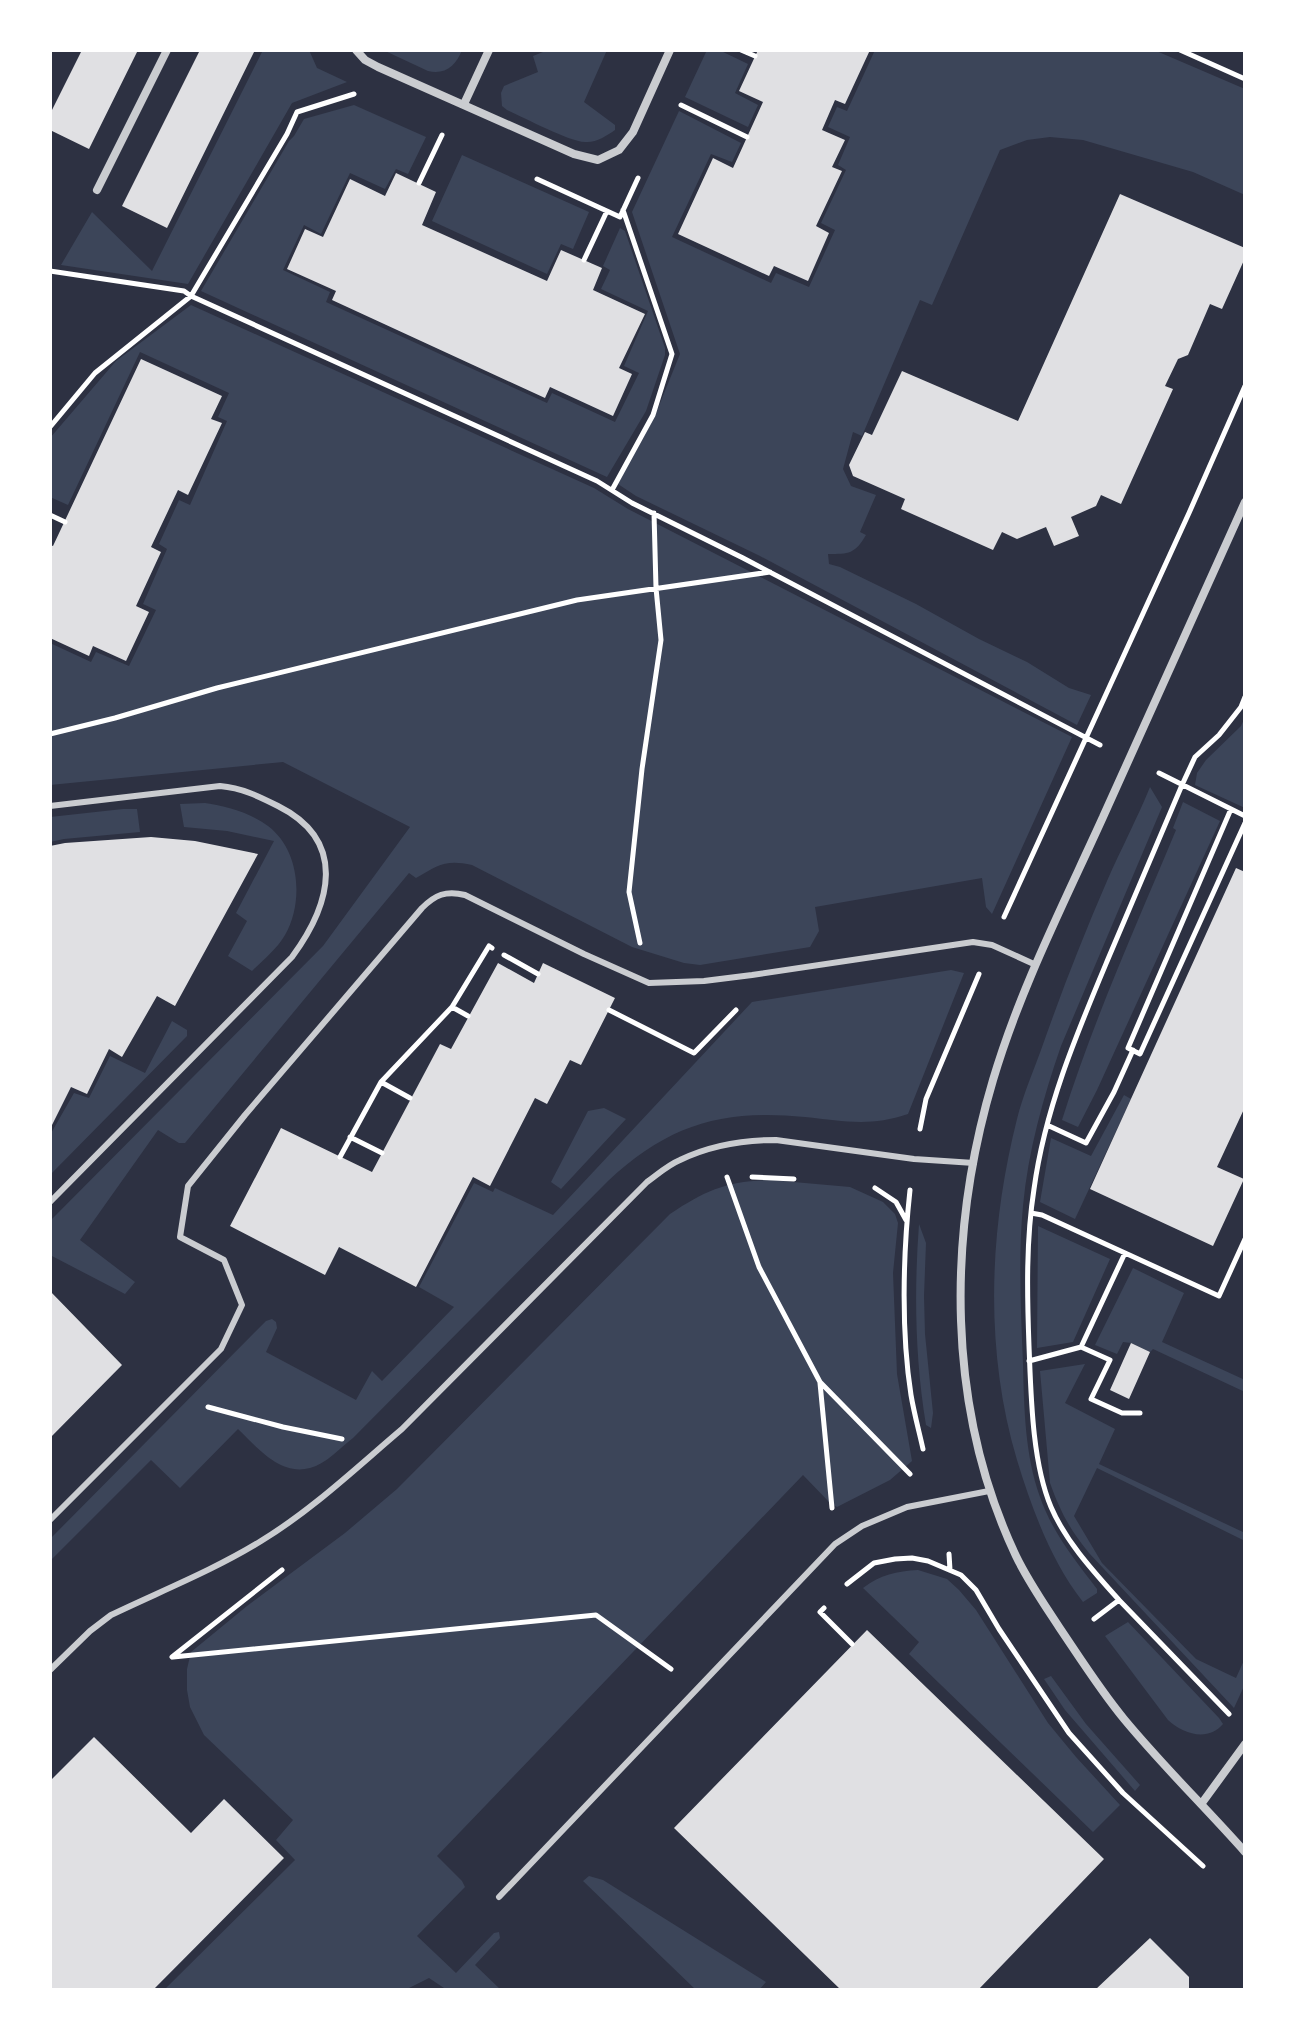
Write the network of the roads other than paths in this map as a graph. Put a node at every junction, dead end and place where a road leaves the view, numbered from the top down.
1 (167, 50) edge
2 (356, 50) edge
3 (489, 50) edge
4 (670, 50) edge
5 (464, 104) junction
6 (97, 190) dead end
7 (1245, 502) edge
8 (50, 806) edge
9 (1036, 965) junction
10 (974, 1163) junction
11 (50, 1202) edge
12 (989, 1491) junction
13 (50, 1520) edge
14 (50, 1670) edge
15 (1245, 1744) edge
16 (1202, 1803) junction
17 (1245, 1852) edge
18 (499, 1897) dead end

1 - 6 street
2 - 5 street
3 - 5 street
4 - 5 street
7 - 9 street
8 - 11 lane
9 - 10 street
9 - 13 lane
10 - 12 street
10 - 14 lane
12 - 16 street
12 - 18 lane
15 - 16 street
16 - 17 street

